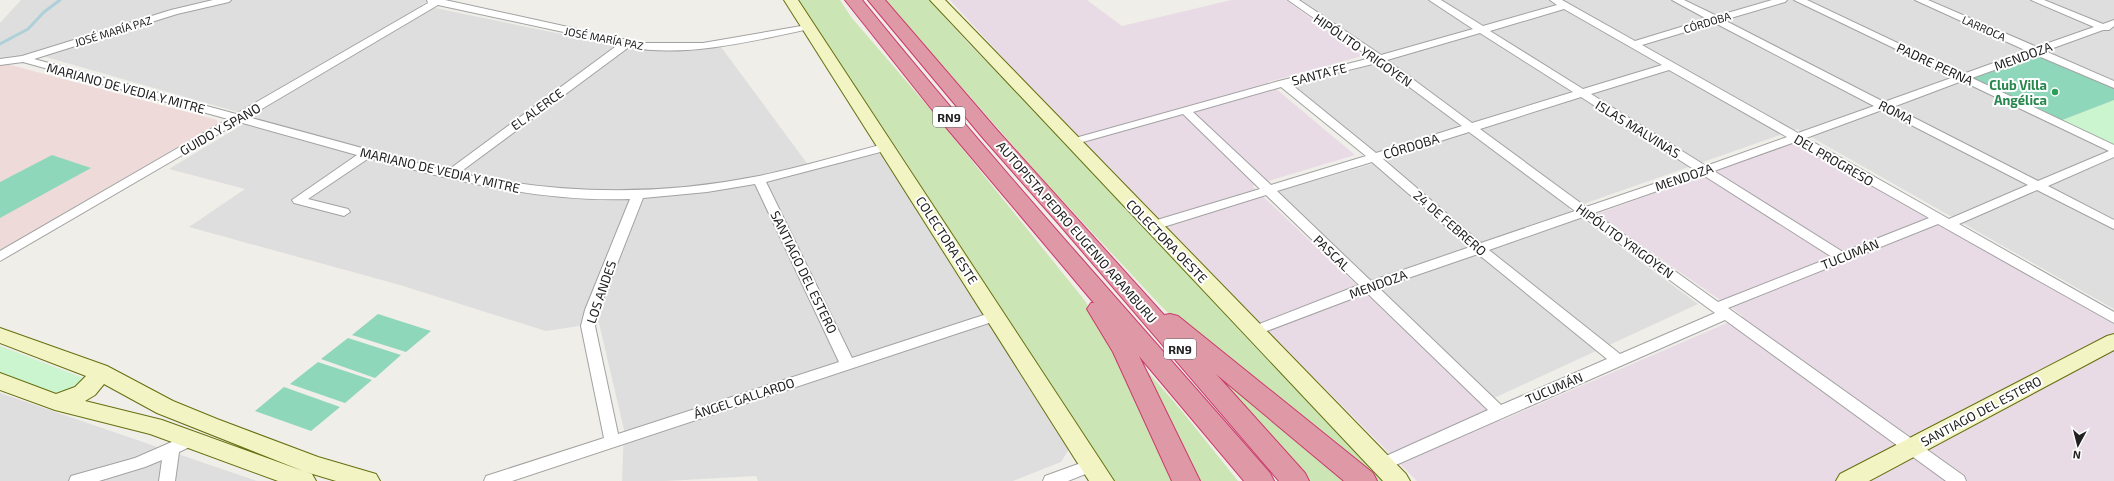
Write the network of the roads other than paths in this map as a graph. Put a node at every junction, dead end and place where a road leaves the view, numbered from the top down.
1 (226, 0) edge
2 (791, 0) edge
3 (853, 0) edge
4 (876, 0) edge
5 (937, 0) edge
6 (1293, 0) edge
7 (1434, 0) edge
8 (1677, 0) edge
9 (1782, 0) edge
10 (1799, 0) edge
11 (1920, 0) edge
12 (2036, 0) edge
13 (433, 1) edge
14 (1560, 3) edge
15 (1716, 20) junction
16 (2114, 23) edge
17 (809, 26) junction
18 (2102, 27) junction
19 (1481, 29) junction
20 (2114, 32) edge
21 (626, 44) junction
22 (1632, 45) junction
23 (2037, 51) junction
24 (23, 59) junction
25 (1379, 59) junction
26 (0, 62) edge
27 (1670, 66) junction
28 (1964, 77) junction
29 (1283, 83) junction
30 (2114, 85) edge
31 (1580, 93) junction
32 (1884, 106) junction
33 (1184, 110) junction
34 (238, 118) junction
35 (1471, 128) junction
36 (1795, 138) junction
37 (1072, 142) junction
38 (888, 147) junction
39 (2114, 149) edge
40 (2114, 153) edge
41 (366, 154) junction
42 (1375, 158) junction
43 (1703, 171) junction
44 (449, 175) junction
45 (759, 180) junction
46 (2040, 186) junction
47 (1266, 190) junction
48 (638, 194) junction
49 (344, 212) dead end
50 (1584, 212) junction
51 (1066, 218) junction
52 (1943, 221) junction
53 (2114, 225) edge
54 (1152, 226) junction
55 (1046, 233) junction
56 (1479, 248) junction
57 (0, 257) edge
58 (1842, 257) junction
59 (1368, 287) junction
60 (1722, 311) junction
61 (996, 316) junction
62 (2114, 318) edge
63 (1254, 331) junction
64 (0, 336) edge
65 (2114, 341) edge
66 (1619, 361) junction
67 (848, 365) junction
68 (99, 372) junction
69 (3, 385) edge
70 (55, 402) junction
71 (1499, 412) junction
72 (612, 441) junction
73 (180, 445) junction
74 (1912, 448) junction
75 (1097, 473) edge
76 (1390, 473) edge
77 (77, 481) edge
78 (167, 481) edge
79 (304, 481) edge
80 (368, 481) edge
81 (492, 481) edge
82 (1051, 481) edge
83 (1186, 481) edge
84 (1260, 481) edge
85 (1294, 481) edge
86 (1363, 481) edge
87 (1848, 481) edge
88 (1958, 481) edge

1 - 24 street, JOSÉ MARÍA PAZ
2 - 17 street, COLECTORA ESTE
3 - 55 highway, AUTOPISTA PEDRO EUGENIO ARAMBURU / RN9
4 - 51 highway, AUTOPISTA PEDRO EUGENIO ARAMBURU / RN9
5 - 37 street, COLECTORA OESTE
6 - 25 street, HIPÓLITO YRIGOYEN
7 - 19 street, ISLAS MALVINAS
8 - 15 street, ROMA
9 - 15 street, CÓRDOBA
10 - 28 street, PADRE PERNA
11 - 23 street, LARROCA
12 - 18 street
13 - 21 street, JOSÉ MARÍA PAZ
13 - 34 street, GUIDO Y SPANO
14 - 19 street, SANTA FE
14 - 22 street, DEL PROGRESO
15 - 22 street, CÓRDOBA
15 - 32 street, ROMA
16 - 18 street, MENDOZA
17 - 21 street, JOSÉ MARÍA PAZ
17 - 38 street, COLECTORA ESTE
18 - 20 street
18 - 23 street, MENDOZA
19 - 25 street, SANTA FE
19 - 31 street, ISLAS MALVINAS
21 - 44 street, EL ALERCE
22 - 27 street, DEL PROGRESO
23 - 28 street, MENDOZA
23 - 30 street, LARROCA
24 - 26 street, JOSÉ MARÍA PAZ
24 - 34 street, MARIANO DE VEDIA Y MITRE
25 - 29 street, SANTA FE
25 - 35 street, HIPÓLITO YRIGOYEN
27 - 31 street, CÓRDOBA
27 - 36 street, DEL PROGRESO
28 - 32 street, MENDOZA
28 - 39 street, PADRE PERNA
29 - 33 street, SANTA FE
29 - 42 street, 24 DE FEBRERO
31 - 35 street, CÓRDOBA
31 - 43 street, ISLAS MALVINAS
32 - 36 street, MENDOZA
32 - 46 street, ROMA
33 - 37 street, SANTA FE
33 - 47 street, PASCAL
34 - 41 street, MARIANO DE VEDIA Y MITRE
34 - 57 street, GUIDO Y SPANO
35 - 42 street, CÓRDOBA
35 - 50 street, HIPÓLITO YRIGOYEN
36 - 43 street, MENDOZA
36 - 52 street, DEL PROGRESO
37 - 54 street, COLECTORA OESTE
38 - 45 street, MARIANO DE VEDIA Y MITRE
38 - 61 street, COLECTORA ESTE
40 - 46 street, TUCUMÁN
41 - 44 street, MARIANO DE VEDIA Y MITRE
41 - 49 street
42 - 47 street, CÓRDOBA
42 - 56 street, 24 DE FEBRERO
43 - 50 street, MENDOZA
43 - 58 street, ISLAS MALVINAS
44 - 48 street, MARIANO DE VEDIA Y MITRE
45 - 48 street, MARIANO DE VEDIA Y MITRE
45 - 67 street, SANTIAGO DEL ESTERO
46 - 52 street, TUCUMÁN
46 - 53 street, ROMA
47 - 54 street, CÓRDOBA
47 - 59 street, PASCAL
48 - 72 street, LOS ANDES
50 - 56 street, MENDOZA
50 - 60 street, HIPÓLITO YRIGOYEN
51 - 85 highway, AUTOPISTA PEDRO EUGENIO ARAMBURU / RN9
51 - 86 highway
52 - 58 street, TUCUMÁN
52 - 62 street, DEL PROGRESO
54 - 63 street, COLECTORA OESTE
55 - 83 highway
55 - 84 highway, AUTOPISTA PEDRO EUGENIO ARAMBURU / RN9
56 - 59 street, MENDOZA
56 - 66 street, 24 DE FEBRERO
58 - 60 street, TUCUMÁN
59 - 63 street, MENDOZA
59 - 71 street, PASCAL
60 - 66 street, TUCUMÁN
60 - 74 street, HIPÓLITO YRIGOYEN
61 - 67 street, ÁNGEL GALLARDO
61 - 75 street, COLECTORA ESTE
63 - 76 street, COLECTORA OESTE
64 - 68 street
65 - 74 street, SANTIAGO DEL ESTERO
66 - 71 street, TUCUMÁN
67 - 72 street, ÁNGEL GALLARDO
68 - 70 street
68 - 80 street
69 - 70 street
70 - 73 street
71 - 76 street, TUCUMÁN
72 - 81 street, ÁNGEL GALLARDO
73 - 77 street
73 - 78 street
73 - 79 street
74 - 87 street, SANTIAGO DEL ESTERO
74 - 88 street, HIPÓLITO YRIGOYEN
75 - 82 street

